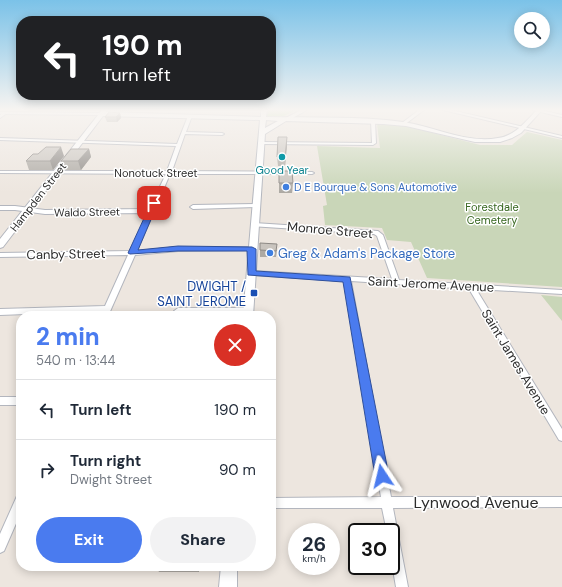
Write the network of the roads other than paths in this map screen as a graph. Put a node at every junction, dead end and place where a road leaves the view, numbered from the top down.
1 (84, 137) edge
2 (181, 137) edge
3 (262, 137) edge
4 (374, 137) edge
5 (463, 137) edge
6 (510, 137) edge
7 (0, 139) edge
8 (81, 142) junction
9 (261, 142) junction
10 (178, 145) junction
11 (0, 172) edge
12 (56, 173) junction
13 (258, 173) junction
14 (312, 173) dead end
15 (168, 174) junction
16 (256, 206) junction
17 (193, 207) dead end
18 (0, 208) edge
19 (27, 210) junction
20 (151, 211) junction
21 (254, 225) junction
22 (0, 245) edge
23 (252, 249) junction
24 (132, 253) junction
25 (0, 255) edge
26 (252, 273) junction
27 (347, 279) junction
28 (396, 282) junction
29 (471, 286) junction
30 (562, 292) edge
31 (107, 308) junction
32 (16, 311) edge
33 (27, 311) edge
34 (106, 311) edge
35 (248, 311) edge
36 (0, 312) edge
37 (0, 401) edge
38 (16, 401) edge
39 (562, 437) edge
40 (562, 502) edge
41 (276, 503) edge
42 (387, 503) junction
43 (16, 511) edge
44 (0, 547) edge
45 (229, 571) edge
46 (228, 587) edge
47 (402, 587) edge

1 - 8 main road, Hampden Street
2 - 10 street
3 - 9 main road
4 - 9 street
5 - 6 main road
7 - 8 street
8 - 10 street
8 - 12 main road, Hampden Street
9 - 13 main road
10 - 15 street
11 - 12 street, Nonotuck Street
12 - 15 street, Nonotuck Street
12 - 19 main road, Hampden Street
13 - 14 street, Nonotuck Street
13 - 15 street, Nonotuck Street
13 - 16 main road
15 - 20 street
16 - 17 street
16 - 21 main road
18 - 19 street, Waldo Street
19 - 20 street, Waldo Street
19 - 22 main road, Hampden Street
20 - 24 street
21 - 23 main road
21 - 28 street, Monroe Street
23 - 24 street, Canby Street
23 - 26 main road
24 - 25 street, Canby Street
24 - 31 street
26 - 27 street, Saint Jerome Avenue
26 - 35 main road
27 - 28 street, Saint Jerome Avenue
27 - 42 street
28 - 29 street, Saint Jerome Avenue
29 - 30 street, Saint Jerome Avenue
29 - 39 street, Saint James Avenue
31 - 33 street
31 - 34 street
32 - 36 street
37 - 38 street
40 - 42 street, Lynwood Avenue
41 - 42 street, Lynwood Avenue
42 - 47 street
43 - 44 street
45 - 46 main road

